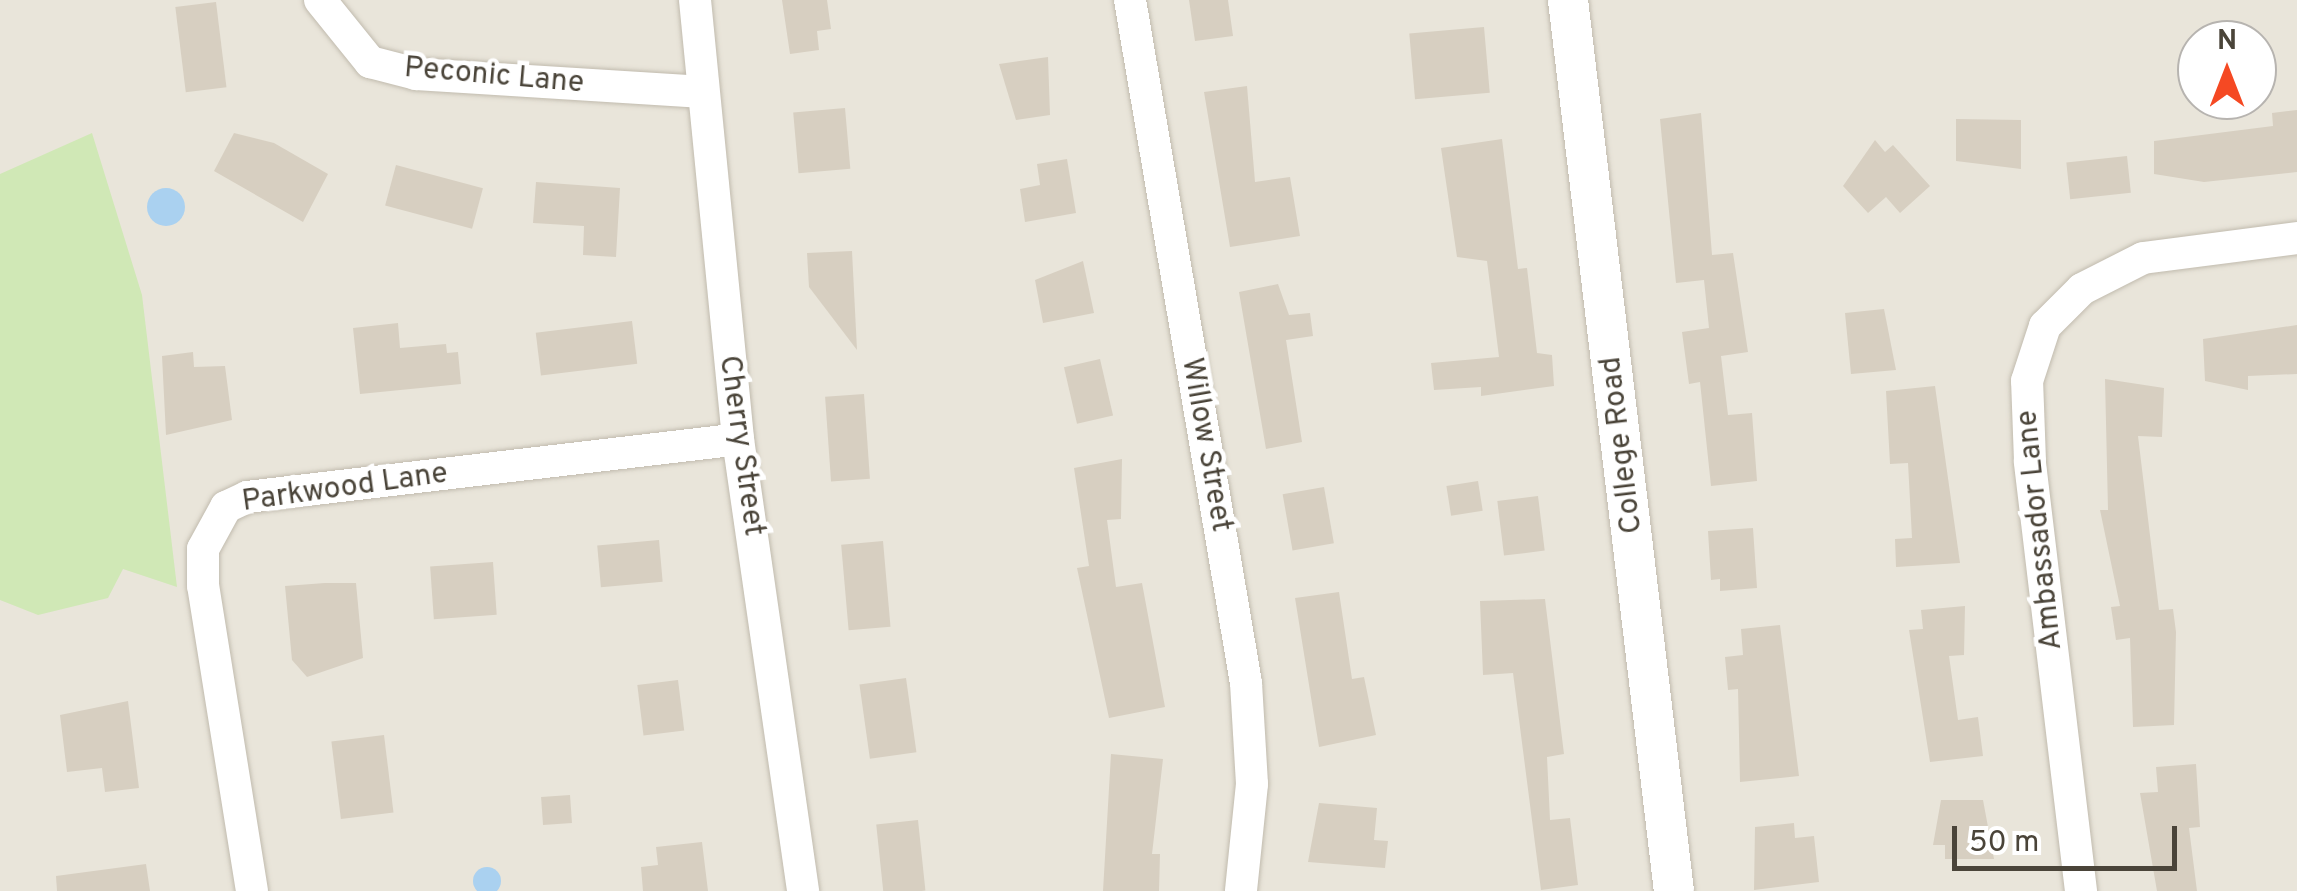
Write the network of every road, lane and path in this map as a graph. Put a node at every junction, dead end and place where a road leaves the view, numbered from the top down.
1 (320, 0) edge
2 (695, 0) edge
3 (1130, 0) edge
4 (1568, 0) edge
5 (698, 92) junction
6 (2297, 238) edge
7 (738, 439) junction
8 (252, 891) edge
9 (803, 891) edge
10 (1240, 891) edge
11 (1674, 891) edge
12 (2080, 891) edge

1 - 5 street, Peconic Lane
2 - 5 street, Cherry Street
3 - 10 street, Willow Street
4 - 11 street, College Road
5 - 7 street, Cherry Street
6 - 12 street, Ambassador Lane
7 - 8 street, Parkwood Lane
7 - 9 street, Cherry Street

